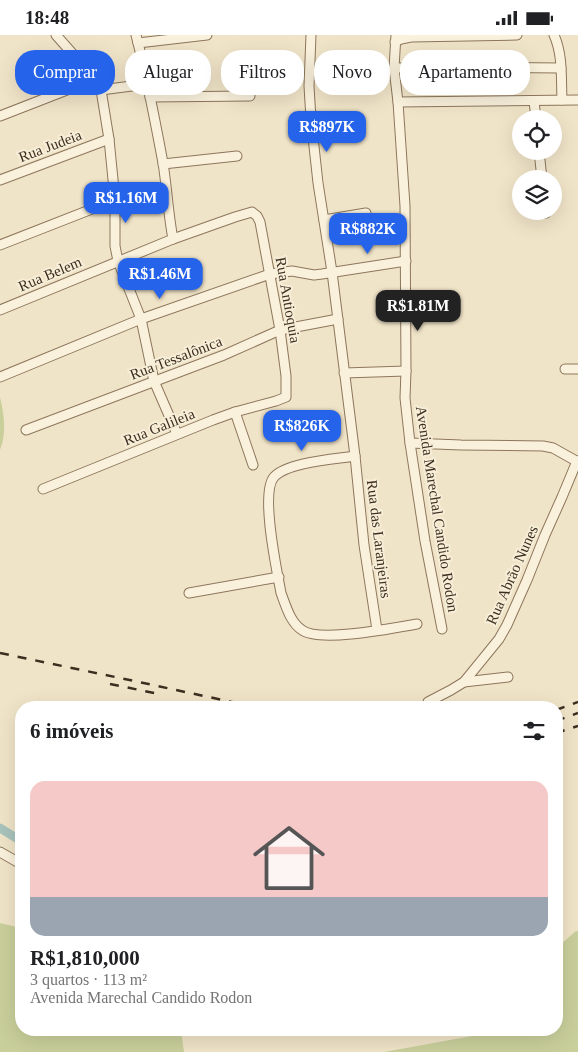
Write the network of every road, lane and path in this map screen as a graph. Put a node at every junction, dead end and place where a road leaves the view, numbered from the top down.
1 (56, 35) edge
2 (207, 35) edge
3 (311, 35) edge
4 (517, 35) edge
5 (554, 35) edge
6 (395, 38) edge
7 (137, 39) edge
8 (69, 50) edge
9 (394, 68) junction
10 (561, 68) junction
11 (54, 95) edge
12 (101, 95) edge
13 (250, 96) dead end
14 (150, 97) joint
15 (562, 100) junction
16 (578, 100) edge
17 (534, 101) junction
18 (398, 102) junction
19 (535, 110) edge
20 (0, 116) edge
21 (109, 139) junction
22 (237, 156) dead end
23 (163, 164) junction
24 (0, 180) edge
25 (116, 200) junction
26 (252, 212) joint
27 (366, 213) dead end
28 (324, 220) junction
29 (173, 239) junction
30 (0, 245) edge
31 (118, 261) junction
32 (406, 261) junction
33 (332, 272) junction
34 (270, 274) junction
35 (0, 311) edge
36 (141, 319) junction
37 (338, 319) junction
38 (280, 330) junction
39 (565, 369) dead end
40 (578, 369) edge
41 (406, 371) junction
42 (344, 373) junction
43 (0, 377) edge
44 (154, 381) junction
45 (286, 397) joint
46 (236, 412) junction
47 (26, 430) dead end
48 (177, 434) junction
49 (410, 443) junction
50 (355, 457) junction
51 (577, 461) edge
52 (253, 465) dead end
53 (43, 489) dead end
54 (278, 577) junction
55 (189, 593) dead end
56 (417, 624) dead end
57 (442, 629) dead end
58 (378, 630) junction
59 (508, 677) dead end
60 (464, 681) junction
61 (432, 701) edge
62 (0, 852) edge
63 (15, 861) edge

1 - 8 street
2 - 7 street
3 - 28 street, Rua das Laranjeiras
4 - 6 street
5 - 10 street
6 - 9 street, Avenida Marechal Candido Rodon
9 - 10 street
9 - 18 street, Avenida Marechal Candido Rodon
10 - 15 street
11 - 20 street
12 - 21 street
13 - 14 street
14 - 23 street
15 - 16 street
15 - 17 street
17 - 18 street
17 - 19 street
18 - 32 street, Avenida Marechal Candido Rodon
21 - 24 street, Rua Judeia
21 - 25 street
22 - 23 street
23 - 29 street
25 - 30 street
25 - 31 street
26 - 29 street, Rua Belem
26 - 34 street, Rua Antioquia
27 - 28 street
28 - 33 street, Rua das Laranjeiras
29 - 31 street, Rua Belem
31 - 35 street, Rua Belem
31 - 36 street
32 - 33 street
32 - 41 street, Avenida Marechal Candido Rodon
33 - 34 street
33 - 37 street, Rua das Laranjeiras
34 - 36 street
34 - 38 street, Rua Antioquia
36 - 43 street
36 - 44 street
37 - 38 street, Rua Tessalônica
37 - 42 street, Rua das Laranjeiras
38 - 44 street, Rua Tessalônica
38 - 45 street, Rua Antioquia
39 - 40 street
41 - 42 street
41 - 49 street, Avenida Marechal Candido Rodon
42 - 50 street, Rua das Laranjeiras
44 - 47 street, Rua Tessalônica
44 - 48 street
45 - 46 street, Rua Galileia
46 - 48 street, Rua Galileia
46 - 52 street
48 - 53 street, Rua Galileia
49 - 51 street
49 - 57 street, Avenida Marechal Candido Rodon
50 - 54 street
50 - 58 street, Rua das Laranjeiras
51 - 60 street, Rua Abrão Nunes
54 - 55 street
54 - 58 street
56 - 58 street
59 - 60 street
60 - 61 street, Rua Abrão Nunes
62 - 63 street

